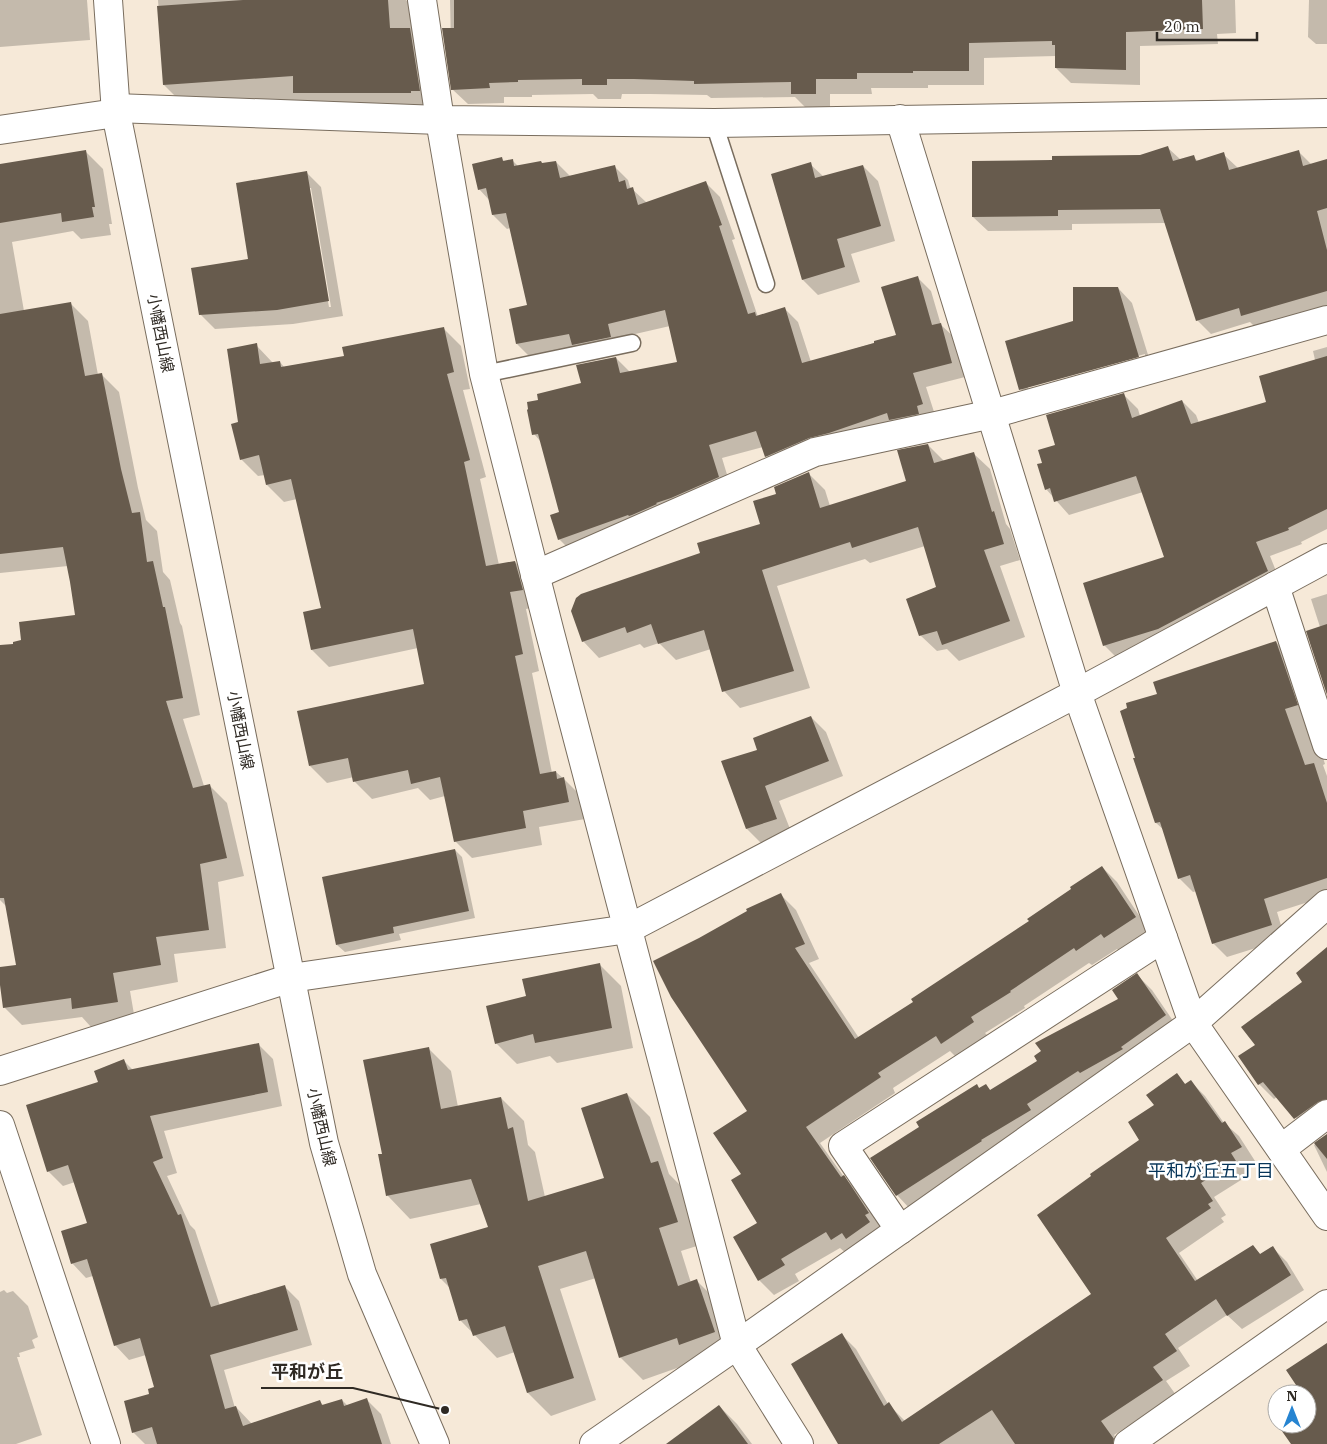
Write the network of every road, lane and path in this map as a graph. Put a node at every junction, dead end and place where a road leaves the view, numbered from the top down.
1 (108, 0) edge
2 (422, 0) edge
3 (116, 111) junction
4 (1327, 113) edge
5 (900, 119) junction
6 (440, 120) junction
7 (714, 123) junction
8 (0, 130) edge
9 (766, 284) dead end
10 (1327, 320) edge
11 (632, 344) dead end
12 (484, 374) junction
13 (992, 414) junction
14 (1327, 558) edge
15 (535, 575) junction
16 (1274, 586) junction
17 (1077, 694) junction
18 (1327, 745) edge
19 (1327, 904) edge
20 (628, 929) junction
21 (1164, 938) junction
22 (291, 978) junction
23 (1193, 1023) junction
24 (0, 1071) edge
25 (1327, 1114) edge
26 (0, 1125) edge
27 (1281, 1149) junction
28 (1327, 1216) edge
29 (900, 1230) junction
30 (1327, 1304) edge
31 (737, 1345) junction
32 (106, 1444) edge
33 (435, 1444) edge
34 (594, 1444) edge
35 (799, 1444) edge
36 (1128, 1444) edge

1 - 3 street, 小幡西山線
2 - 6 street
3 - 6 street
3 - 8 street
3 - 22 street, 小幡西山線
4 - 5 street
5 - 7 street
5 - 13 street
6 - 7 street
6 - 12 street
7 - 9 lane
10 - 13 street
11 - 12 lane
12 - 15 street
13 - 15 street
13 - 17 street
14 - 16 street
15 - 20 street
16 - 17 street
16 - 18 street
17 - 20 street
17 - 21 street
19 - 23 street
20 - 22 street
20 - 31 street
21 - 23 street
21 - 29 street
22 - 24 street
22 - 33 street, 小幡西山線
23 - 27 street
23 - 29 street
25 - 27 street
26 - 32 street
27 - 28 street
29 - 31 street
30 - 36 street
31 - 34 street
31 - 35 street

